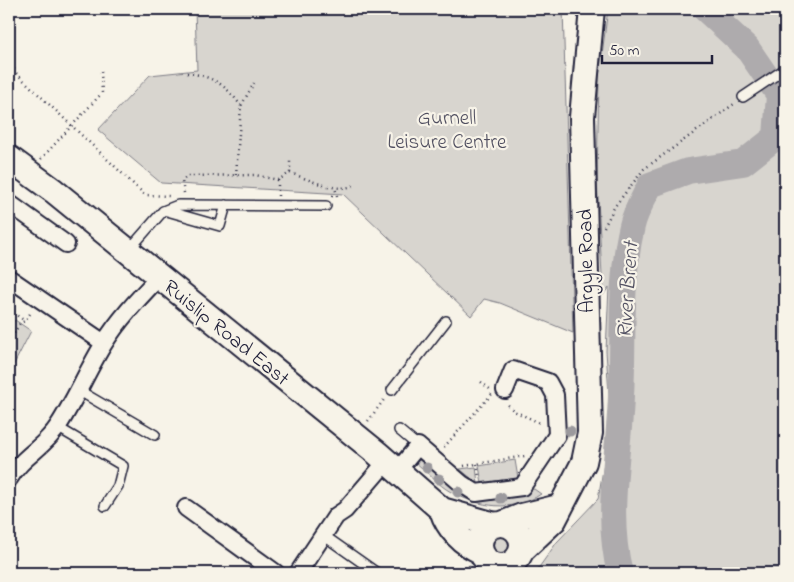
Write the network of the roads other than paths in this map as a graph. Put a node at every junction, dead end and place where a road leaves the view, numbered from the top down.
1 (592, 9) edge
2 (785, 69) edge
3 (744, 97) road end
4 (9, 158) edge
5 (9, 203) edge
6 (226, 205) junction
7 (326, 206) dead end
8 (167, 211) junction
9 (66, 244) dead end
10 (128, 251) junction
11 (159, 276) junction
12 (9, 278) edge
13 (446, 321) dead end
14 (104, 343) junction
15 (78, 390) junction
16 (392, 390) road end
17 (501, 397) road end
18 (57, 427) junction
19 (399, 430) dead end
20 (155, 435) dead end
21 (418, 446) junction
22 (392, 465) junction
23 (9, 479) edge
24 (105, 506) dead end
25 (559, 507) junction
26 (186, 508) dead end
27 (442, 510) junction
28 (499, 525) junction
29 (323, 535) junction
30 (521, 551) junction
31 (496, 566) edge
32 (276, 573) edge
33 (298, 573) edge
34 (377, 573) edge

1 - 25 main road, Argyle Road
2 - 3 lane
4 - 10 main road, Ruislip Road East
5 - 9 street
6 - 7 lane
6 - 8 lane
6 - 8 lane
8 - 10 lane
10 - 11 main road, Ruislip Road East
11 - 14 street
11 - 22 main road, Ruislip Road East
12 - 14 street
13 - 16 lane
14 - 15 street
15 - 18 street
15 - 20 lane
17 - 21 street
18 - 23 street
18 - 24 lane
19 - 21 lane
21 - 22 street
22 - 27 main road, Ruislip Road East
22 - 29 street
25 - 28 main road
25 - 30 main road, Argyle Road
26 - 32 street
27 - 28 main road, Ruislip Road East
27 - 31 main road, Ruislip Road East
28 - 30 main road
28 - 31 main road
29 - 33 street
29 - 34 lane
30 - 31 main road

